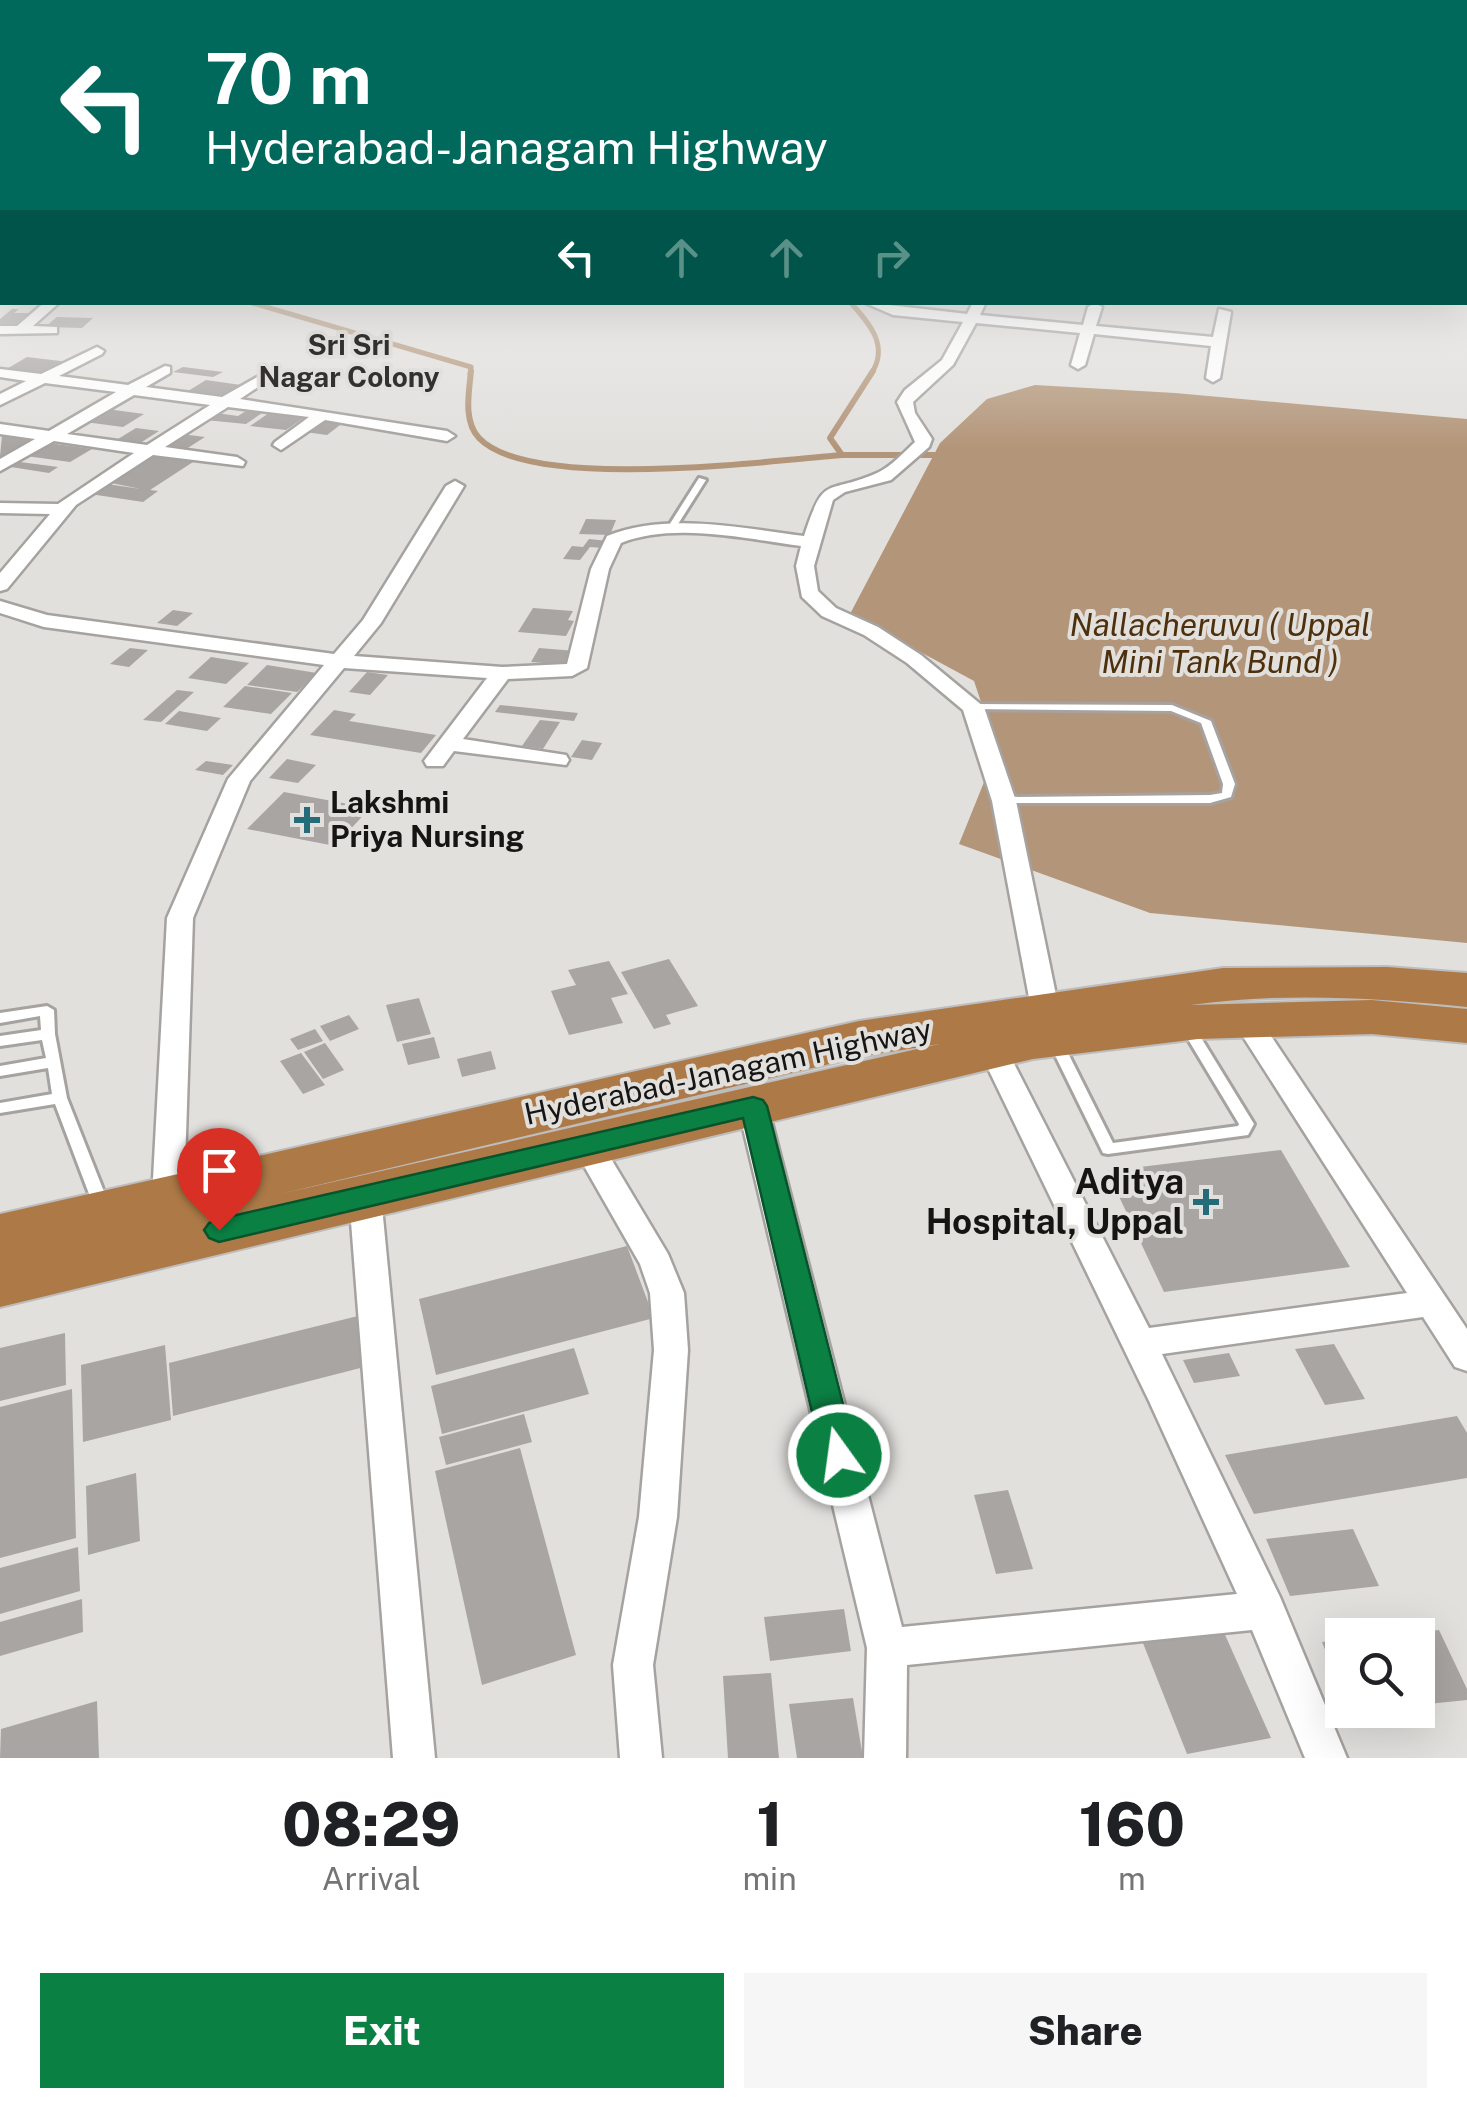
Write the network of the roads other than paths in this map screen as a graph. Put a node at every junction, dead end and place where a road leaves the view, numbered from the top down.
1 (50, 305) edge
2 (877, 305) edge
3 (979, 305) edge
4 (1095, 307) dead end
5 (1224, 312) dead end
6 (973, 320) junction
7 (0, 330) edge
8 (20, 330) junction
9 (52, 330) dead end
10 (1088, 331) junction
11 (1219, 342) junction
12 (98, 351) dead end
13 (1078, 365) dead end
14 (165, 370) dead end
15 (0, 373) edge
16 (45, 378) junction
17 (1213, 378) dead end
18 (259, 380) dead end
19 (134, 389) junction
20 (0, 400) edge
21 (223, 401) junction
22 (322, 415) junction
23 (0, 430) edge
24 (50, 436) junction
25 (447, 436) dead end
26 (281, 444) dead end
27 (146, 449) junction
28 (237, 462) dead end
29 (0, 466) edge
30 (702, 480) dead end
31 (455, 486) dead end
32 (0, 508) edge
33 (60, 509) junction
34 (670, 530) junction
35 (811, 542) junction
36 (0, 585) edge
37 (0, 607) edge
38 (336, 660) junction
39 (502, 673) junction
40 (973, 706) junction
41 (558, 760) dead end
42 (1004, 802) junction
43 (1467, 990) edge
44 (0, 1018) edge
45 (1247, 1021) junction
46 (1048, 1024) junction
47 (1186, 1024) junction
48 (1467, 1026) edge
49 (48, 1034) junction
50 (0, 1041) edge
51 (993, 1050) junction
52 (54, 1062) junction
53 (0, 1071) edge
54 (60, 1098) junction
55 (753, 1106) junction
56 (0, 1108) edge
57 (587, 1145) junction
58 (365, 1196) junction
59 (168, 1198) junction
60 (104, 1213) junction
61 (0, 1237) edge
62 (0, 1282) edge
63 (1432, 1302) junction
64 (1142, 1343) junction
65 (1467, 1357) edge
66 (1266, 1610) junction
67 (887, 1648) junction
68 (414, 1758) edge
69 (641, 1758) edge
70 (885, 1758) edge
71 (1326, 1758) edge

1 - 8 street
2 - 6 street
3 - 6 street
4 - 10 street
5 - 11 street
6 - 10 street
6 - 35 street
7 - 8 street
8 - 9 street
10 - 11 street
10 - 13 street
11 - 17 street
12 - 16 street
14 - 19 street
15 - 16 street
16 - 19 street
16 - 20 street
18 - 21 street
19 - 21 street
19 - 24 street
21 - 22 street
21 - 27 street
22 - 25 street
22 - 26 street
23 - 24 street
24 - 27 street
24 - 29 street
27 - 28 street
27 - 33 street
30 - 34 lane
31 - 38 street
32 - 33 street
33 - 36 street
34 - 35 street
34 - 39 street
35 - 40 street
37 - 38 street
38 - 39 street
38 - 59 street
39 - 41 street
40 - 42 street
40 - 42 lane
42 - 46 street
43 - 46 highway, Hyderabad-Janagam Highway
44 - 49 lane
45 - 47 highway, Hyderabad-Janagam Highway
45 - 48 highway, Hyderabad-Janagam Highway
45 - 63 street
46 - 47 highway, Hyderabad-Janagam Highway
46 - 47 lane
46 - 51 highway, Hyderabad-Janagam Highway
46 - 59 highway, Hyderabad-Janagam Highway
49 - 50 lane
49 - 52 lane
51 - 55 highway, Hyderabad-Janagam Highway
51 - 64 street
52 - 53 lane
52 - 54 lane
54 - 56 lane
54 - 60 lane
55 - 57 highway, Hyderabad-Janagam Highway
55 - 67 street
57 - 58 highway, Hyderabad-Janagam Highway
57 - 69 street
58 - 62 highway, Hyderabad-Janagam Highway
58 - 68 street
59 - 60 highway, Hyderabad-Janagam Highway
60 - 61 highway, Hyderabad-Janagam Highway
63 - 64 street
63 - 65 street
64 - 66 street
66 - 67 street
66 - 71 street
67 - 70 street

